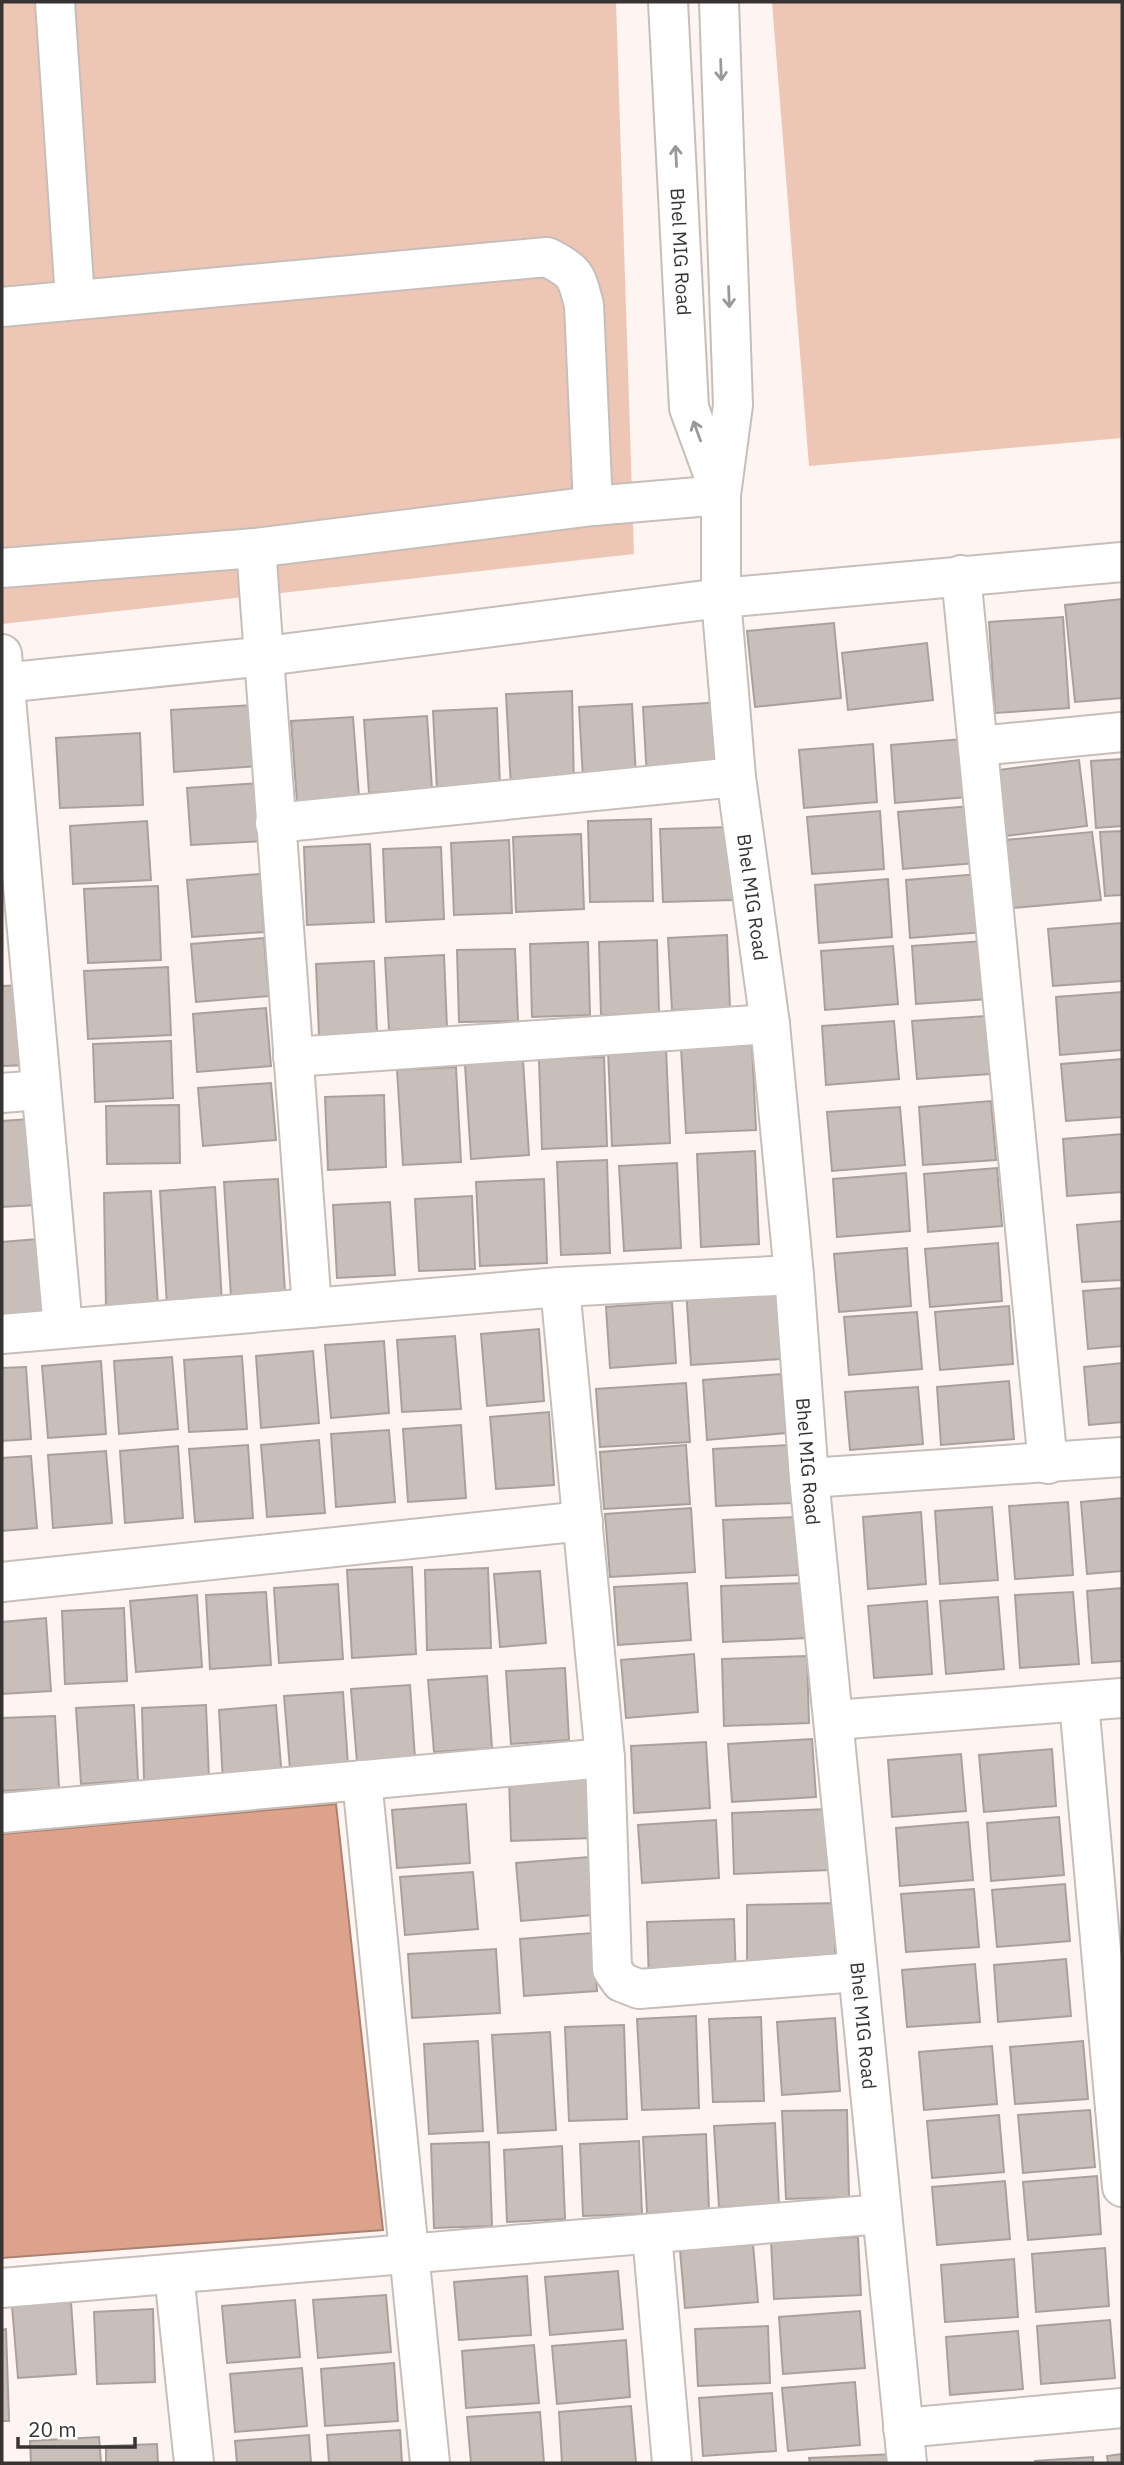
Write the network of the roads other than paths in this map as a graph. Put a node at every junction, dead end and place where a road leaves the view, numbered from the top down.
1 (55, 2) edge
2 (668, 2) edge
3 (719, 2) edge
4 (75, 299) junction
5 (2, 307) edge
6 (721, 495) junction
7 (593, 506) junction
8 (256, 548) junction
9 (1122, 562) edge
10 (2, 568) edge
11 (961, 575) junction
12 (721, 598) junction
13 (266, 656) junction
14 (3, 673) edge
15 (1122, 732) edge
16 (978, 746) junction
17 (736, 777) junction
18 (275, 823) junction
19 (11, 856) edge
20 (770, 1024) junction
21 (293, 1057) junction
22 (41, 1090) junction
23 (2, 1093) edge
24 (794, 1275) junction
25 (561, 1287) junction
26 (312, 1308) junction
27 (63, 1328) junction
28 (2, 1334) edge
29 (1122, 1457) edge
30 (1048, 1464) junction
31 (809, 1478) junction
32 (583, 1521) junction
33 (2, 1582) edge
34 (1122, 1698) edge
35 (1079, 1702) junction
36 (834, 1720) junction
37 (605, 1758) junction
38 (362, 1780) junction
39 (2, 1812) edge
40 (856, 1972) junction
41 (1122, 2187) edge
42 (881, 2214) junction
43 (652, 2234) junction
44 (409, 2254) junction
45 (174, 2274) junction
46 (2, 2288) edge
47 (1122, 2408) edge
48 (905, 2446) edge
49 (194, 2463) edge
50 (430, 2463) edge
51 (672, 2463) edge

1 - 4 street
6 -> 2 street, Bhel MIG Road
3 -> 6 street, Bhel MIG Road
4 - 5 street
4 - 7 street
6 - 7 street
6 - 12 street, Bhel MIG Road
7 - 8 street
8 - 10 street
8 - 13 street
9 - 11 street
11 - 12 street
11 - 16 street
12 - 13 street
12 - 17 street, Bhel MIG Road
13 - 14 street
13 - 18 street
14 - 19 street
15 - 16 street
16 - 30 street
17 - 18 street
17 - 20 street, Bhel MIG Road
18 - 21 street
19 - 22 street
20 - 21 street
20 - 24 street, Bhel MIG Road
21 - 26 street
22 - 23 street
22 - 27 street
24 - 25 street
24 - 31 street, Bhel MIG Road
25 - 26 street
25 - 32 street
26 - 27 street
27 - 28 street
29 - 30 street
30 - 31 street
31 - 36 street, Bhel MIG Road
32 - 33 street
32 - 37 street
34 - 35 street
35 - 36 street
35 - 41 street
36 - 40 street, Bhel MIG Road
37 - 38 street
37 - 40 street
38 - 39 street
38 - 44 street
40 - 42 street, Bhel MIG Road
42 - 43 street
42 - 48 street, Bhel MIG Road
43 - 44 street
43 - 51 street
44 - 45 street
44 - 50 street
45 - 46 street
45 - 49 street
47 - 48 street, Bhel MIG Road

